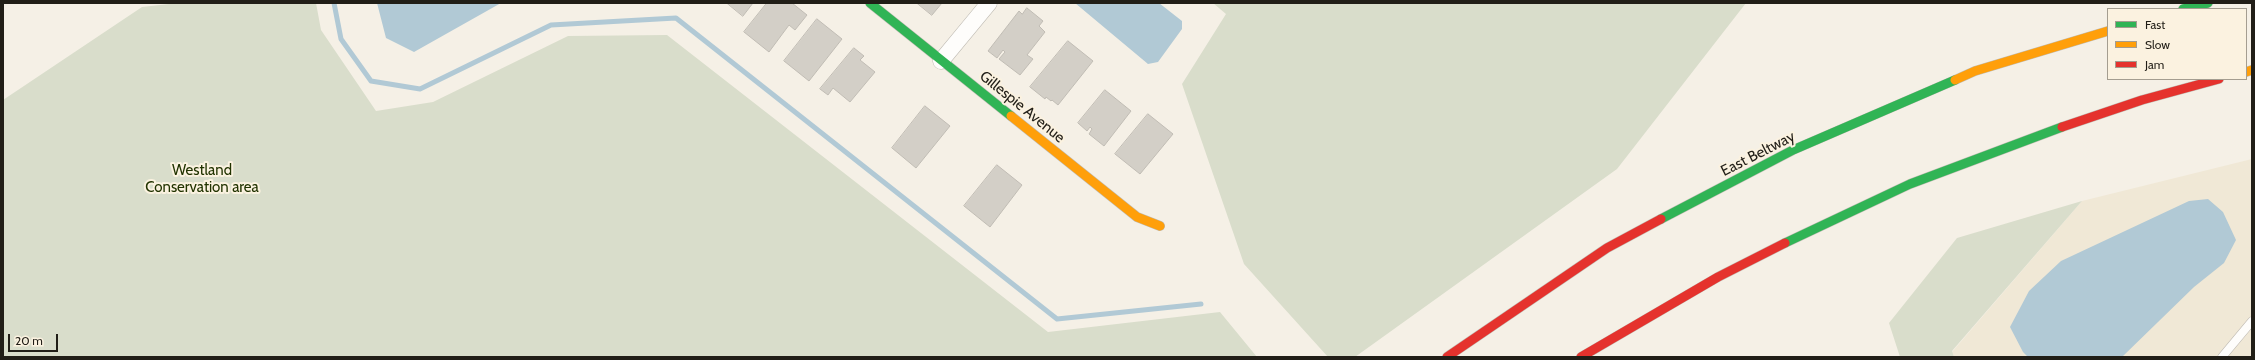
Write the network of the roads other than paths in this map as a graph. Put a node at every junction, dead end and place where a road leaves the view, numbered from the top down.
1 (870, 3) edge
2 (989, 3) edge
3 (2208, 3) edge
4 (2187, 8) edge
5 (2107, 31) edge
6 (942, 61) junction
7 (2214, 80) edge
8 (1160, 226) dead end
9 (2252, 321) edge
10 (1448, 357) edge
11 (1581, 357) edge
12 (2222, 357) edge

1 - 6 main road, Gillespie Avenue
2 - 6 street
3 - 4 main road
5 - 10 main road, East Beltway
6 - 8 main road, Gillespie Avenue
7 - 11 main road
9 - 12 lane

